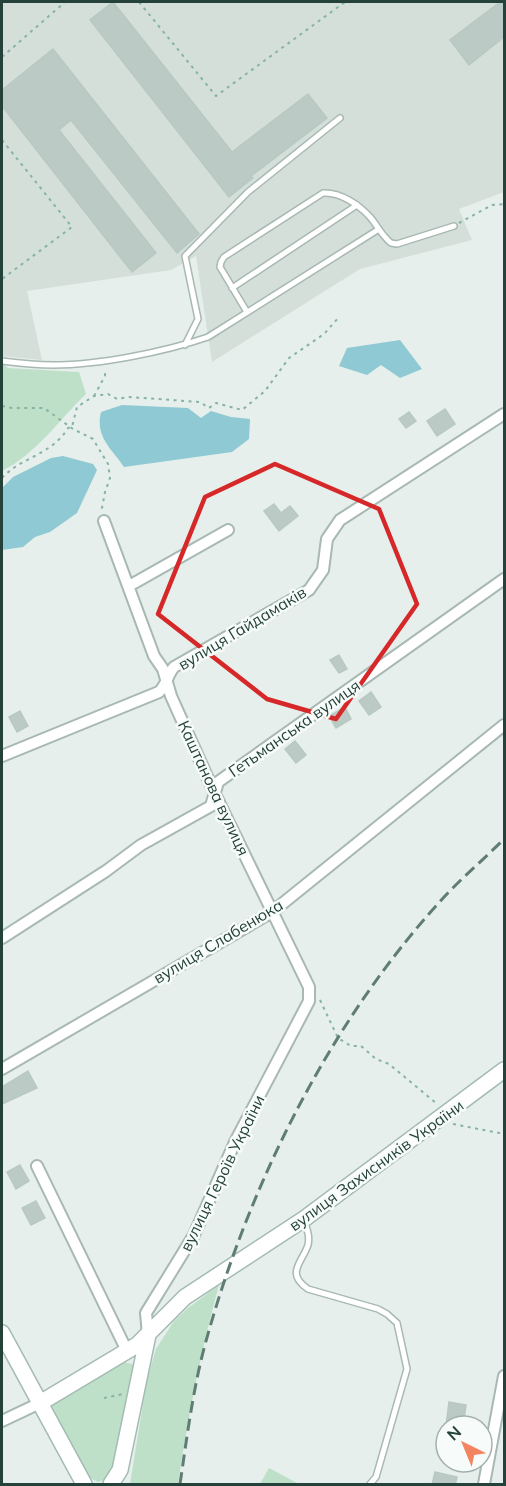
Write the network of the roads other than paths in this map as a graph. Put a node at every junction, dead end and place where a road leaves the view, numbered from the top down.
1 (340, 118) dead end
2 (357, 206) junction
3 (454, 226) road end
4 (379, 229) junction
5 (232, 288) junction
6 (247, 312) junction
7 (185, 345) junction
8 (2, 361) edge
9 (504, 414) edge
10 (104, 521) road end
11 (228, 530) dead end
12 (504, 579) edge
13 (129, 586) junction
14 (167, 679) junction
15 (504, 725) edge
16 (2, 756) edge
17 (214, 792) junction
18 (272, 912) junction
19 (2, 938) edge
20 (309, 987) joint
21 (2, 1069) edge
22 (504, 1070) edge
23 (37, 1167) dead end
24 (304, 1219) junction
25 (2, 1333) edge
26 (148, 1335) junction
27 (127, 1351) junction
28 (504, 1376) edge
29 (40, 1402) junction
30 (2, 1421) edge
31 (121, 1477) edge
32 (84, 1485) edge
33 (111, 1485) edge
34 (370, 1485) edge
35 (484, 1485) edge

1 - 7 lane
2 - 4 lane
2 - 5 lane
2 - 5 lane
3 - 4 lane
4 - 6 lane
5 - 6 lane
6 - 7 lane
7 - 8 lane
9 - 14 street, вулиця Гайдамаків
10 - 13 street, Каштанова вулиця
11 - 13 street
12 - 17 street, Гетьманська вулиця
13 - 14 street, Каштанова вулиця
14 - 16 street, вулиця Гайдамаків
14 - 17 street, Каштанова вулиця
15 - 18 street, вулиця Слабенюка
17 - 18 street, Каштанова вулиця
17 - 19 street, Гетьманська вулиця
18 - 20 street, Каштанова вулиця
18 - 21 street, вулиця Слабенюка
20 - 26 street, вулиця Героїв України
22 - 24 street, вулиця Захисників України
23 - 27 street
24 - 26 street, вулиця Захисників України
24 - 34 lane
25 - 29 street
26 - 27 street
26 - 31 street
27 - 29 street
28 - 35 street
29 - 30 street
29 - 32 street
31 - 33 street

